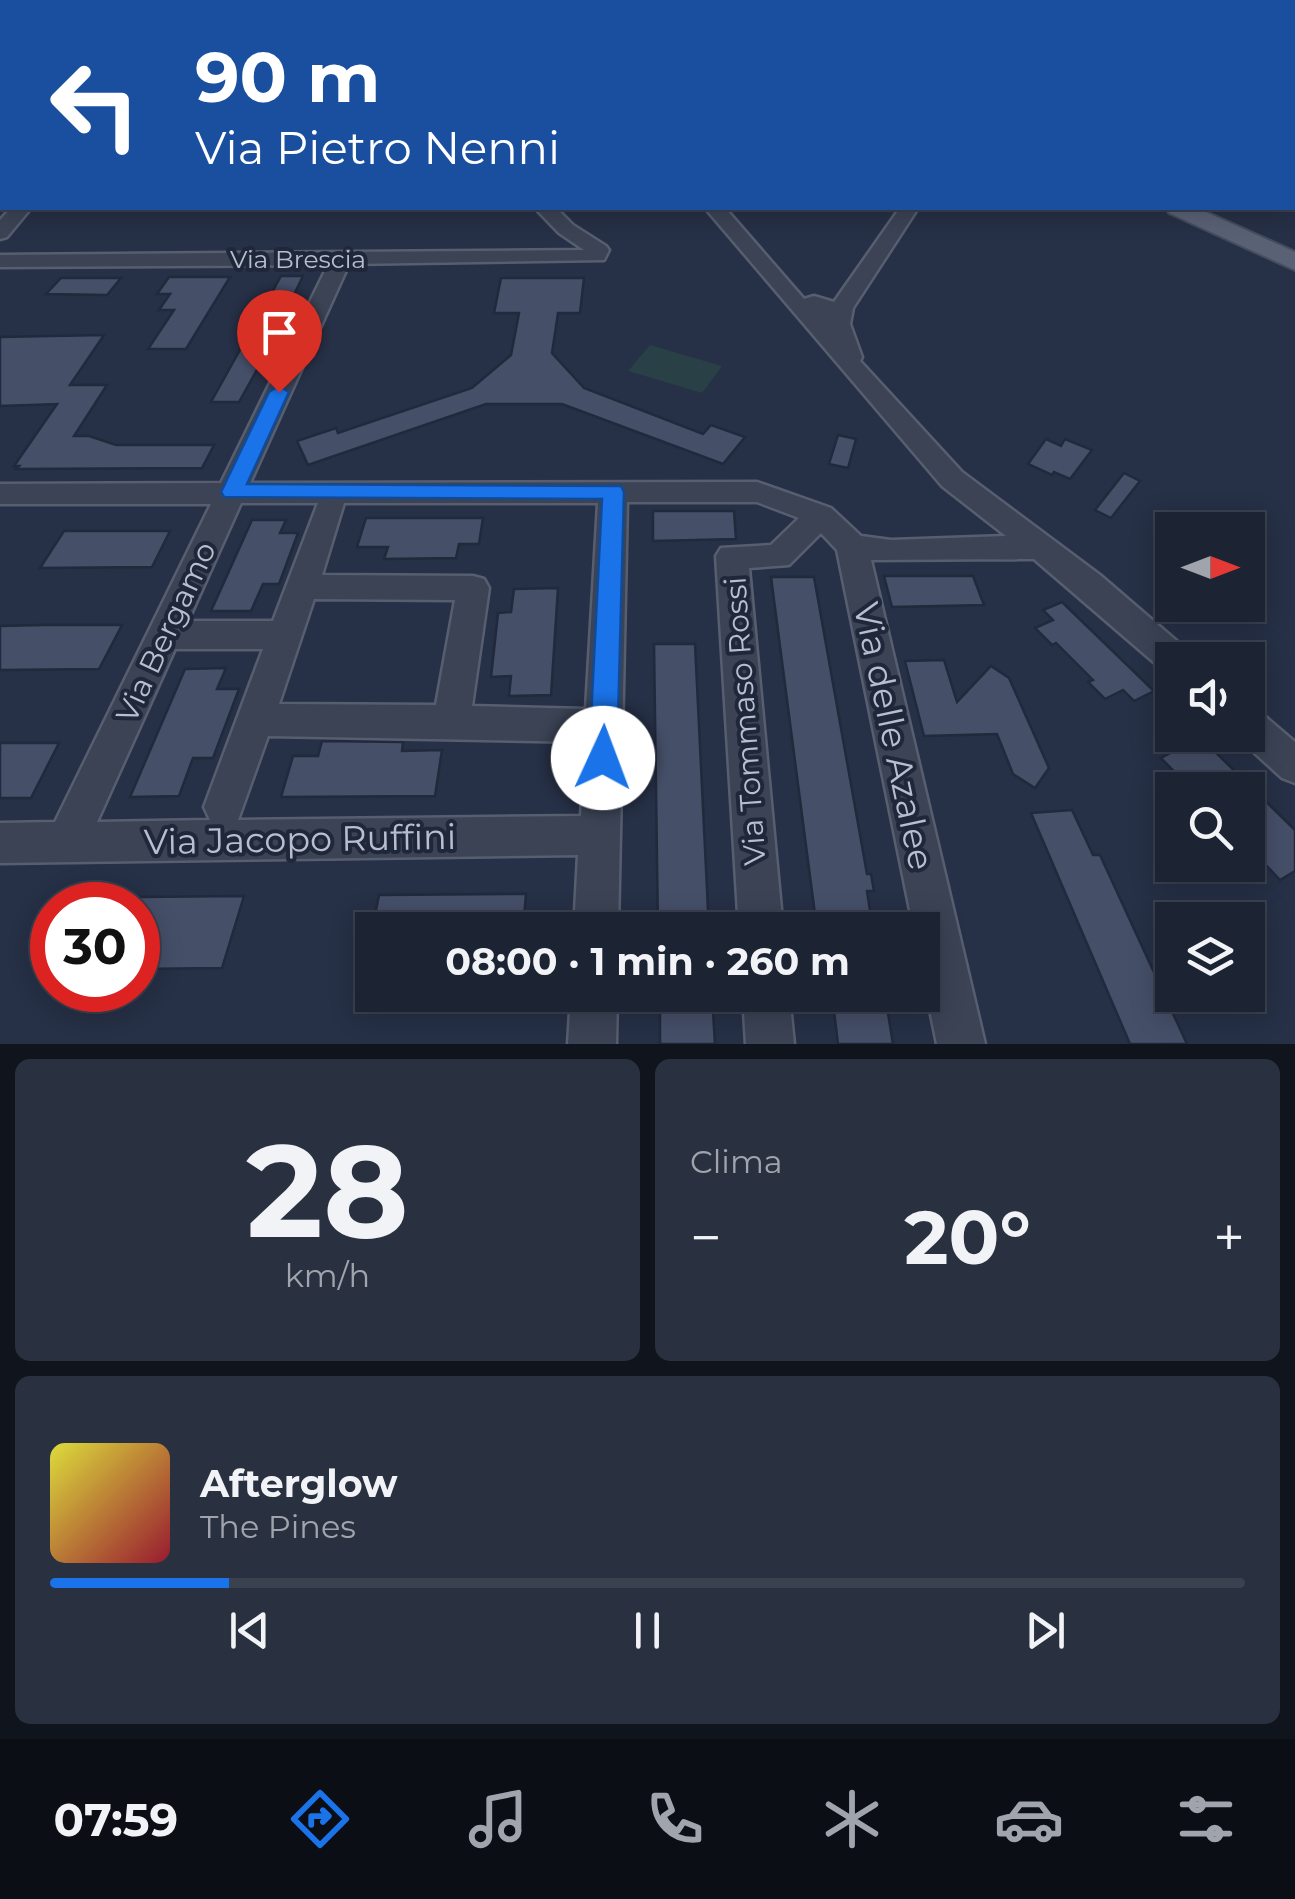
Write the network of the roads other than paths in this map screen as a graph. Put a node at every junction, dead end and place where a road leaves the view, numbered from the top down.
1 (19, 210) edge
2 (547, 210) edge
3 (717, 210) edge
4 (907, 210) edge
5 (1182, 210) edge
6 (0, 233) edge
7 (341, 259) junction
8 (0, 261) edge
9 (1295, 262) edge
10 (825, 312) junction
11 (232, 492) junction
12 (613, 492) junction
13 (0, 494) edge
14 (331, 506) dead end
15 (820, 516) junction
16 (852, 546) junction
17 (1040, 547) junction
18 (302, 587) junction
19 (285, 634) junction
20 (165, 636) junction
21 (1155, 642) edge
22 (255, 720) junction
23 (451, 722) junction
24 (604, 726) junction
25 (1265, 739) edge
26 (1295, 766) edge
27 (224, 807) dead end
28 (600, 835) junction
29 (68, 842) junction
30 (0, 843) edge
31 (597, 912) edge
32 (760, 912) edge
33 (593, 1012) edge
34 (767, 1012) edge
35 (592, 1044) edge
36 (770, 1044) edge
37 (961, 1044) edge

1 - 6 street
2 - 7 street, Via Brescia
3 - 10 street
4 - 10 street
5 - 9 main road
7 - 8 street, Via Brescia
7 - 11 street, Via Bergamo
10 - 17 street
11 - 12 street
11 - 13 street
11 - 20 street, Via Bergamo
12 - 15 street
12 - 24 street
14 - 18 street
15 - 16 street
15 - 32 street, Via Tommaso Rossi
16 - 17 street
16 - 37 street, Via delle Azalee
17 - 21 street
18 - 19 street
18 - 23 street
19 - 20 street
19 - 22 street
20 - 29 street, Via Bergamo
22 - 23 street
22 - 27 street
23 - 24 street
24 - 28 street
25 - 26 street
28 - 29 street, Via Jacopo Ruffini
28 - 31 street
29 - 30 street, Via Jacopo Ruffini
33 - 35 street
34 - 36 street

